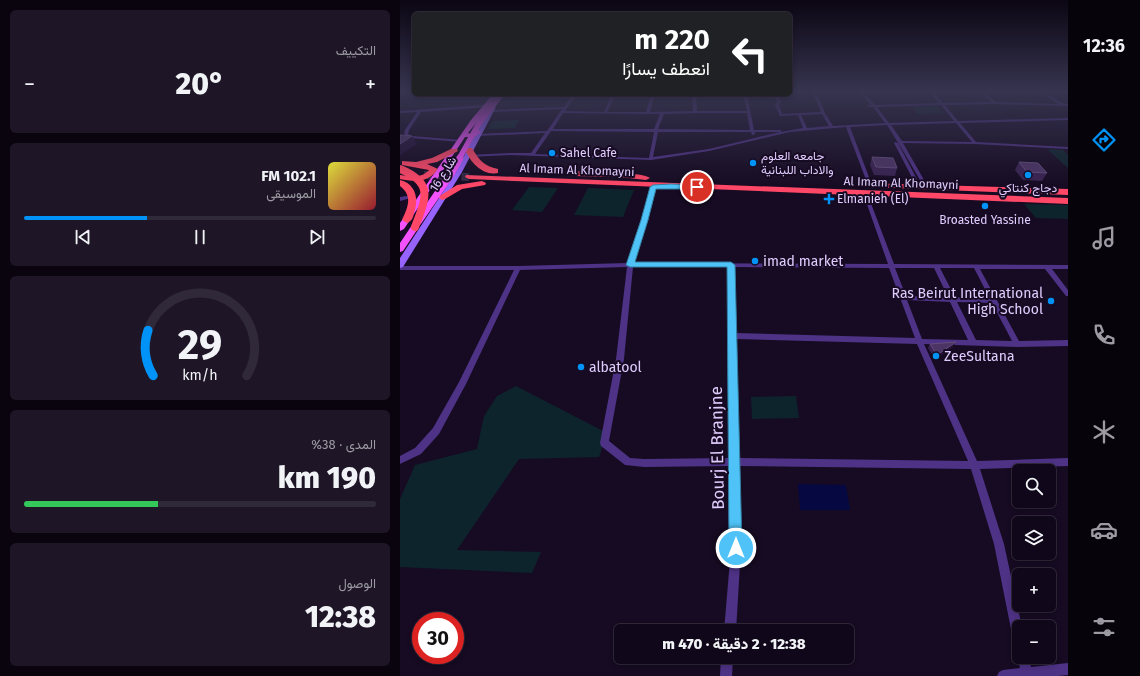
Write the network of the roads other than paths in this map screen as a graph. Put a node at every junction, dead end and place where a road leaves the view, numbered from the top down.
1 (412, 123) edge
2 (475, 123) edge
3 (479, 123) edge
4 (482, 123) edge
5 (555, 123) edge
6 (659, 123) edge
7 (750, 123) edge
8 (803, 123) edge
9 (829, 123) edge
10 (886, 123) edge
11 (957, 123) junction
12 (970, 123) edge
13 (888, 125) junction
14 (848, 127) junction
15 (832, 128) junction
16 (656, 130) junction
17 (806, 130) junction
18 (549, 131) junction
19 (752, 131) junction
20 (790, 131) junction
21 (465, 133) junction
22 (478, 133) junction
23 (754, 140) junction
24 (460, 141) junction
25 (901, 142) junction
26 (975, 143) junction
27 (1068, 148) edge
28 (454, 151) junction
29 (469, 154) junction
30 (533, 154) junction
31 (650, 159) junction
32 (401, 166) edge
33 (495, 171) junction
34 (400, 173) edge
35 (400, 177) edge
36 (646, 178) junction
37 (400, 182) edge
38 (489, 182) junction
39 (870, 185) junction
40 (671, 186) junction
41 (773, 186) junction
42 (653, 187) junction
43 (923, 187) junction
44 (1059, 192) junction
45 (1068, 192) edge
46 (865, 193) junction
47 (413, 196) junction
48 (442, 197) junction
49 (400, 199) edge
50 (1067, 201) edge
51 (407, 220) junction
52 (415, 227) junction
53 (400, 229) edge
54 (400, 249) edge
55 (630, 265) junction
56 (731, 265) junction
57 (400, 266) edge
58 (891, 266) junction
59 (936, 266) junction
60 (976, 267) junction
61 (1046, 267) junction
62 (1068, 267) edge
63 (518, 268) junction
64 (1068, 294) edge
65 (904, 298) junction
66 (953, 300) junction
67 (994, 301) junction
68 (732, 336) junction
69 (919, 341) junction
70 (973, 342) junction
71 (1068, 343) edge
72 (1017, 344) junction
73 (400, 460) edge
74 (735, 462) junction
75 (1068, 462) edge
76 (974, 465) junction
77 (1015, 620) edge
78 (731, 624) edge
79 (727, 664) edge
80 (1025, 664) edge
81 (1068, 670) edge
82 (1028, 674) edge
83 (726, 676) edge
84 (1003, 676) edge

1 - 24 street
2 - 21 main road, شارع 16
3 - 52 main road, شارع 16, bridge
4 - 22 street, شارع 16
5 - 18 street
6 - 16 street
7 - 19 street
8 - 17 street
9 - 15 street
10 - 13 street
11 - 12 street
11 - 13 street
11 - 26 street
13 - 14 street
13 - 25 street
13 - 43 street
14 - 15 street
14 - 39 street
15 - 17 street
16 - 18 street
16 - 19 street
16 - 31 street
17 - 20 street
18 - 22 street
18 - 30 street
19 - 20 street
19 - 23 street
20 - 23 street
21 - 22 main road
21 - 24 main road, شارع 16
22 - 29 street, شارع 16
23 - 31 street
24 - 28 main road, شارع 16
25 - 26 street
25 - 43 street
26 - 27 street
28 - 32 highway
28 - 51 main road, شارع 16
29 - 30 street
29 - 33 highway
29 - 48 street, شارع 16
30 - 31 street
32 - 34 highway
32 - 35 highway
32 - 52 highway, bridge
33 - 36 highway
33 - 38 highway
36 - 40 highway, Al Imam Al Khomayni
36 - 41 highway
37 - 47 highway
38 - 42 highway
38 - 48 highway
39 - 41 highway
39 - 43 highway
40 - 41 highway, Al Imam Al Khomayni
40 - 42 highway
41 - 46 highway, Al Imam Al Khomayni
42 - 55 street
43 - 44 highway
44 - 45 highway
44 - 50 highway
46 - 50 highway, Al Imam Al Khomayni
46 - 58 street
47 - 49 street
47 - 51 highway
48 - 57 street, شارع 16
51 - 53 main road, شارع 16
52 - 54 main road, شارع 16
55 - 56 street
55 - 63 street
55 - 74 street
56 - 58 street
56 - 68 street, Bourj El Branjne
57 - 63 street
58 - 59 street
58 - 65 street
59 - 60 street
59 - 66 street
60 - 61 street
60 - 67 street
61 - 62 street
61 - 64 street
63 - 73 street
65 - 66 street
65 - 69 street
66 - 67 street
66 - 70 street
67 - 72 street
68 - 69 street
68 - 74 street, Bourj El Branjne
69 - 70 street
69 - 76 street
70 - 72 street
71 - 72 street
74 - 76 street
74 - 78 street, Bourj El Branjne
75 - 76 street
76 - 77 street
79 - 83 street
80 - 82 street
81 - 82 street
82 - 84 street

